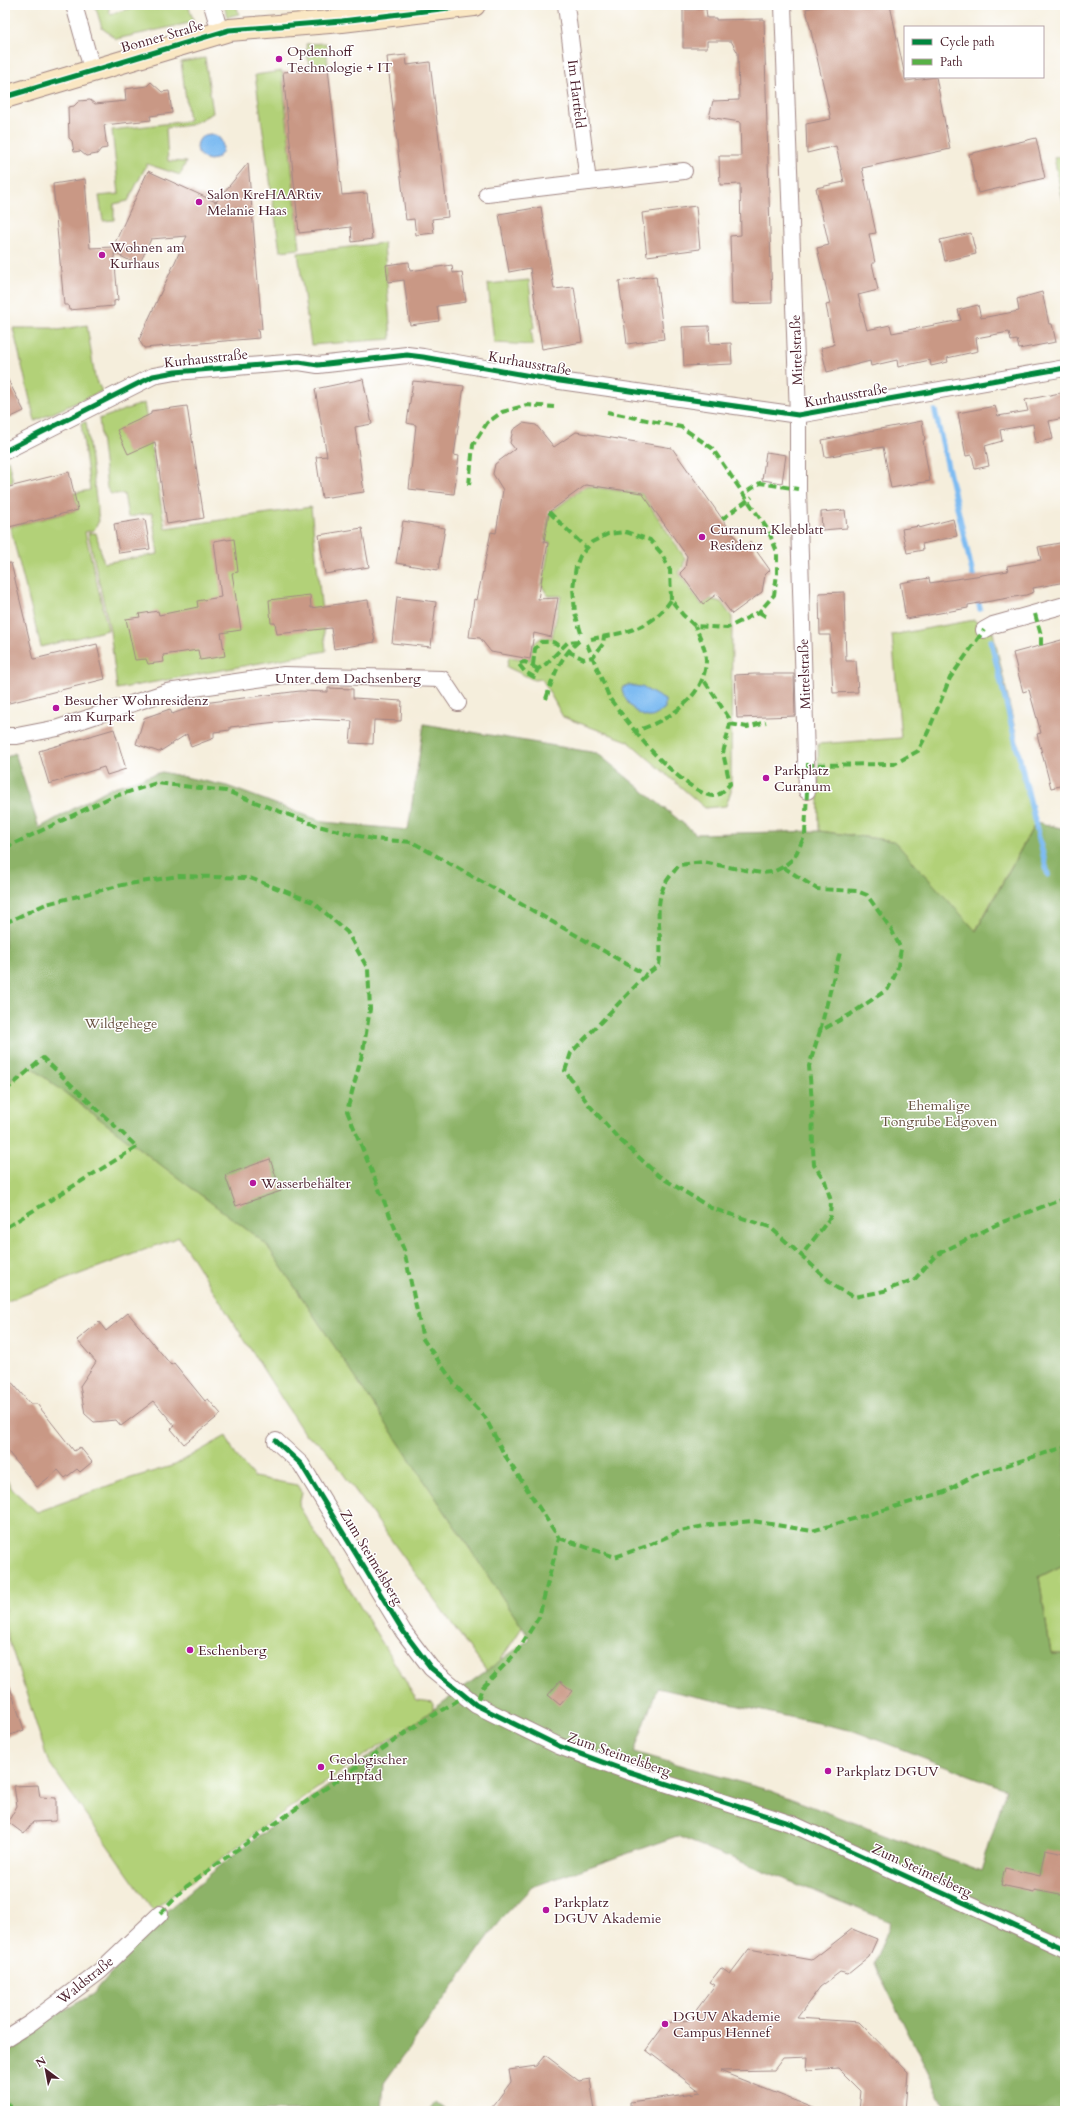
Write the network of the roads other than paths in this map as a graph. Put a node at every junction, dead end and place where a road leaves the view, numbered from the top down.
1 (74, 5) edge
2 (212, 5) edge
3 (466, 5) edge
4 (566, 5) edge
5 (783, 5) edge
6 (220, 32) junction
7 (92, 70) junction
8 (5, 97) edge
9 (684, 171) dead end
10 (588, 182) junction
11 (488, 194) dead end
12 (1065, 368) edge
13 (798, 415) junction
14 (5, 450) edge
15 (1065, 605) edge
16 (988, 628) dead end
17 (458, 703) dead end
18 (11, 736) edge
19 (807, 791) dead end
20 (276, 1441) dead end
21 (160, 1914) dead end
22 (1065, 1949) edge
23 (5, 2039) edge

1 - 7 street
2 - 6 street
3 - 6 main road, Bonner Straße
4 - 10 street, Im Hartfeld
5 - 13 street, Mittelstraße
6 - 7 main road, Bonner Straße
7 - 8 main road, Bonner Straße
9 - 10 street
10 - 11 street
12 - 13 street, Kurhausstraße
13 - 14 street, Kurhausstraße
13 - 19 street, Mittelstraße
15 - 16 street
17 - 18 street, Unter dem Dachsenberg
20 - 22 street, Zum Steimelsberg
21 - 23 street, Waldstraße

